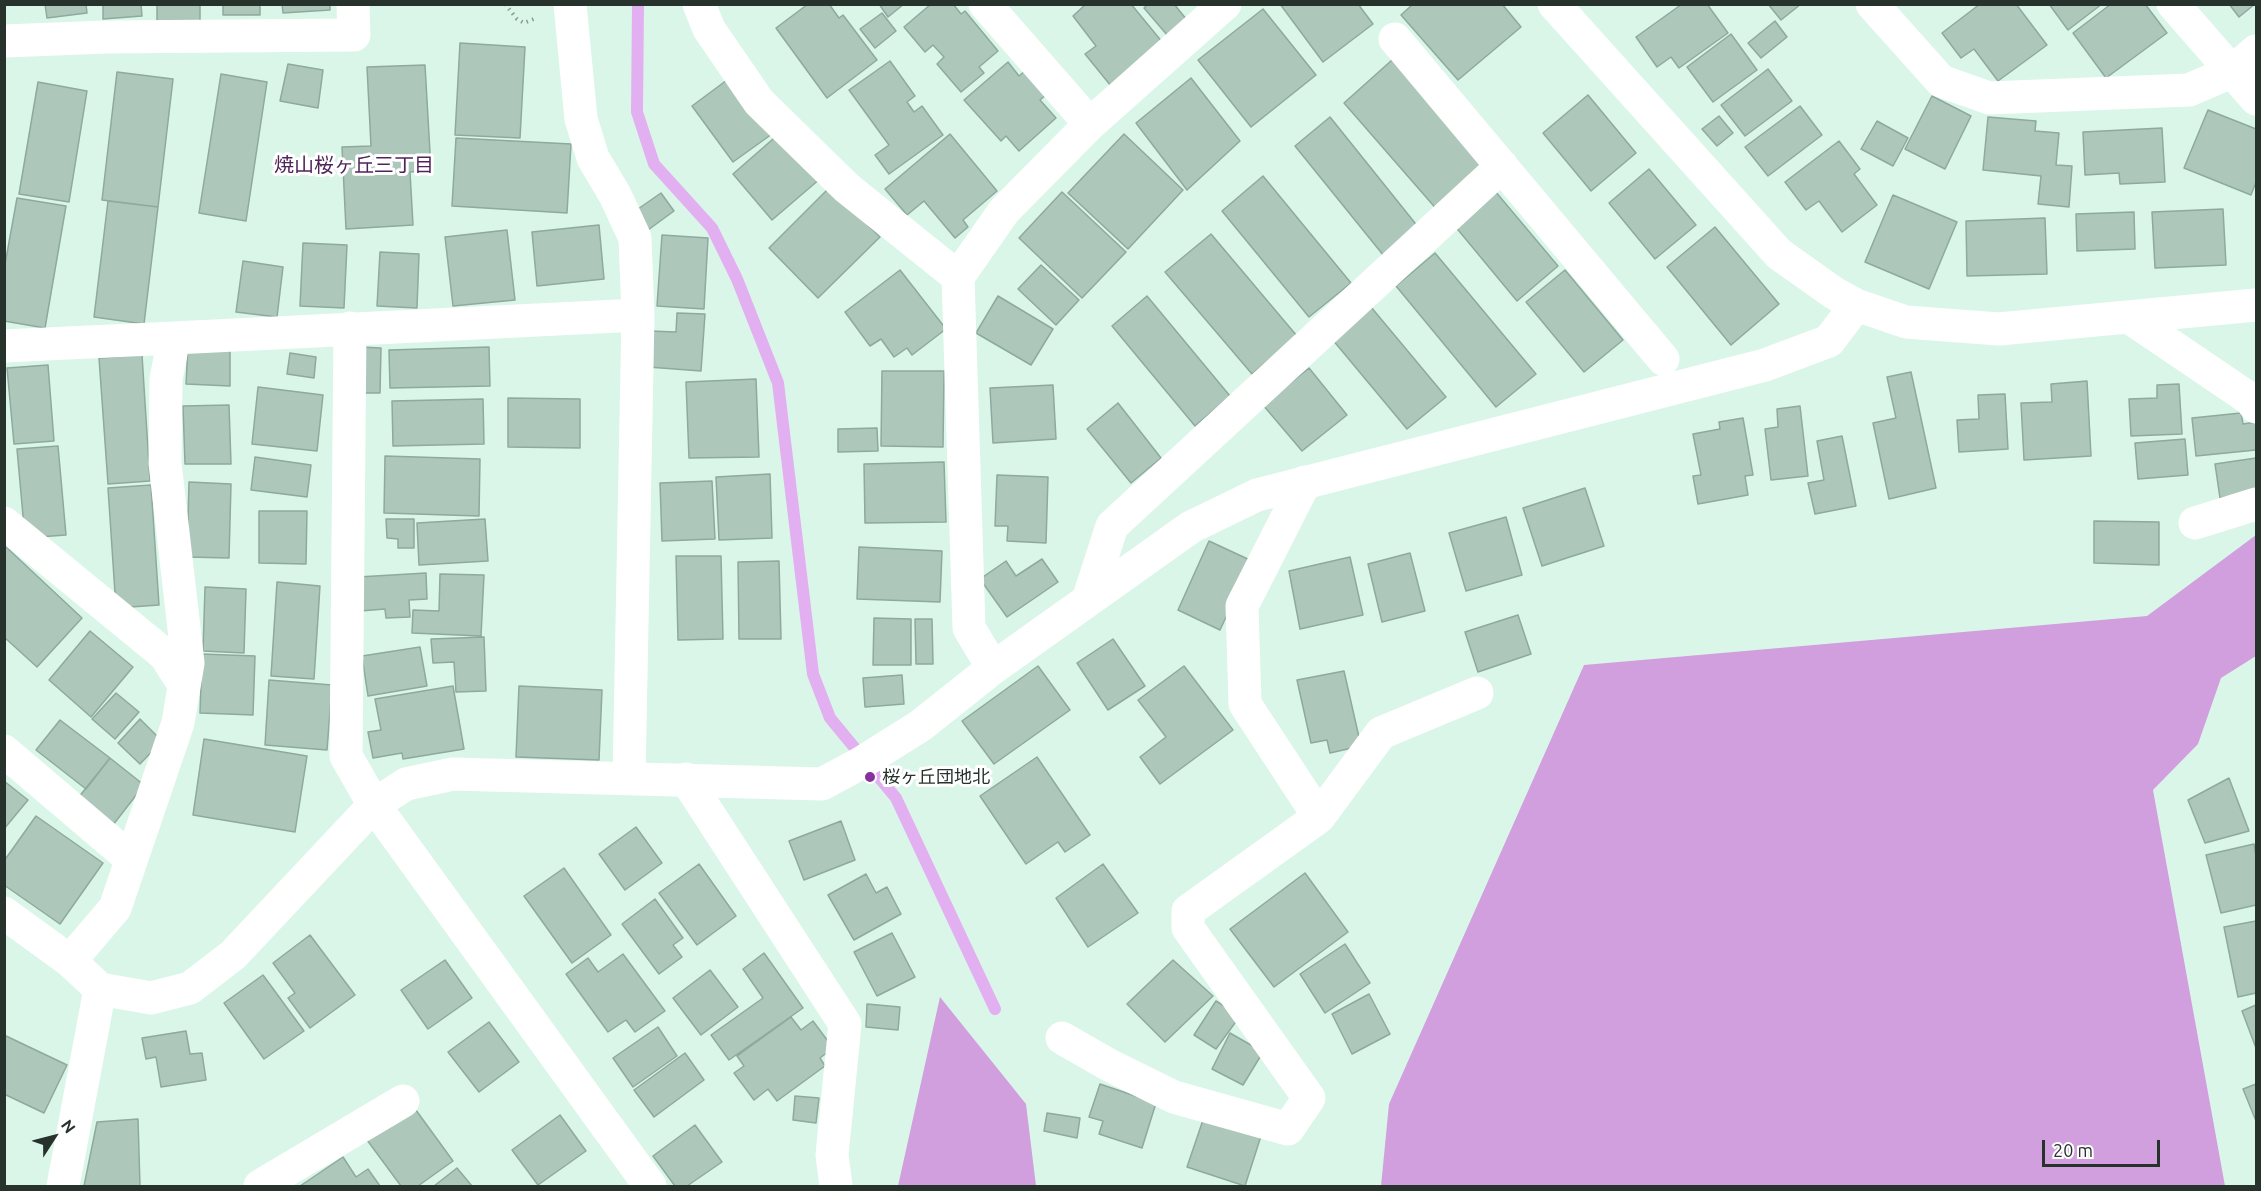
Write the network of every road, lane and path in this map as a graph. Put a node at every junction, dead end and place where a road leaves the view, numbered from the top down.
1 (353, 4) edge
2 (505, 4) edge
3 (570, 4) edge
4 (699, 4) edge
5 (985, 4) edge
6 (1226, 4) edge
7 (1554, 4) edge
8 (1872, 4) edge
9 (2173, 4) edge
10 (539, 16) dead end
11 (1395, 39) dead end
12 (4, 41) edge
13 (2245, 61) edge
14 (2256, 99) edge
15 (1090, 124) junction
16 (1502, 166) junction
17 (958, 277) junction
18 (1857, 305) junction
19 (2256, 305) edge
20 (638, 315) junction
21 (2129, 317) junction
22 (350, 328) junction
23 (174, 338) junction
24 (4, 346) edge
25 (1663, 359) dead end
26 (2256, 407) edge
27 (1305, 482) junction
28 (2256, 504) edge
29 (4, 523) edge
30 (2195, 523) dead end
31 (1088, 600) junction
32 (993, 668) junction
33 (184, 685) junction
34 (1477, 693) dead end
35 (4, 751) edge
36 (629, 778) junction
37 (686, 779) junction
38 (374, 805) junction
39 (1319, 817) junction
40 (131, 859) junction
41 (4, 913) edge
42 (70, 961) junction
43 (100, 989) junction
44 (1062, 1038) dead end
45 (403, 1101) dead end
46 (63, 1186) edge
47 (260, 1186) edge
48 (650, 1186) edge
49 (836, 1186) edge

1 - 12 street
2 - 10 path
3 - 20 street
4 - 17 street
5 - 15 street
6 - 15 street
7 - 18 street
8 - 13 street
9 - 13 street
11 - 16 street
13 - 14 street
15 - 17 street
16 - 25 street
16 - 31 street
17 - 32 street
18 - 21 street
18 - 27 street
19 - 21 street
20 - 22 street
20 - 36 street
21 - 26 street
22 - 23 street
22 - 38 street
23 - 24 street
23 - 33 street
27 - 31 street
27 - 39 street
28 - 30 street
29 - 33 street
31 - 32 street
32 - 37 street
33 - 40 street
34 - 39 street
35 - 40 street
36 - 37 street
36 - 38 street
37 - 49 street
38 - 43 street
38 - 48 street
39 - 44 street
40 - 42 street
41 - 42 street
42 - 43 street
43 - 46 street
45 - 47 street

